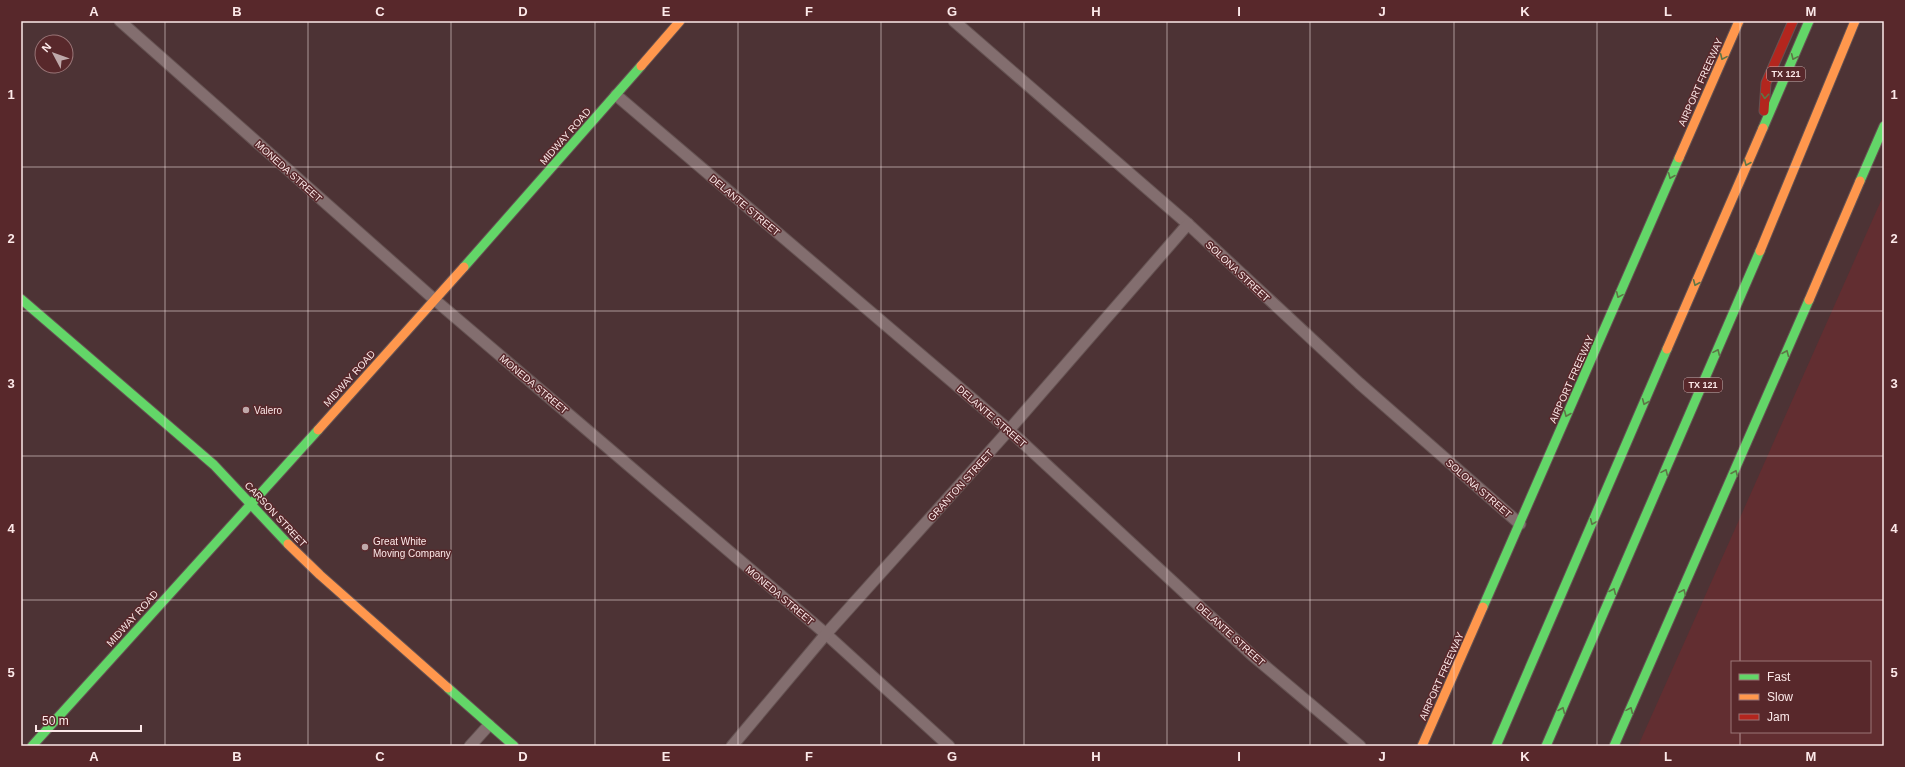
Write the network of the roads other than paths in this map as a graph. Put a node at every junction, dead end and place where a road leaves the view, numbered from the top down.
1 (120, 21) edge
2 (680, 21) edge
3 (954, 21) edge
4 (1738, 21) edge
5 (1793, 21) edge
6 (1809, 21) edge
7 (1855, 21) edge
8 (616, 95) junction
9 (1884, 126) edge
10 (1762, 127) junction
11 (1188, 224) junction
12 (21, 298) edge
13 (435, 300) junction
14 (1009, 430) junction
15 (250, 504) junction
16 (1520, 524) junction
17 (826, 634) junction
18 (489, 725) junction
19 (32, 746) edge
20 (470, 746) edge
21 (514, 746) edge
22 (732, 746) edge
23 (949, 746) edge
24 (1360, 746) edge
25 (1422, 746) edge
26 (1496, 746) edge
27 (1546, 746) edge
28 (1614, 746) edge

1 - 13 street, MONEDA STREET
2 - 8 main road, MIDWAY ROAD
3 - 11 street, SOLONA STREET
4 -> 16 main road, AIRPORT FREEWAY
5 -> 10 main road
6 -> 10 main road, TX 121
27 -> 7 main road, TX 121
8 - 13 main road, MIDWAY ROAD
8 - 14 street, DELANTE STREET
28 -> 9 main road
10 -> 26 main road, TX 121
11 - 14 street, GRANTON STREET
11 - 16 street, SOLONA STREET
12 - 15 main road, CARSON STREET
13 - 15 main road, MIDWAY ROAD
13 - 17 street, MONEDA STREET
14 - 17 street, GRANTON STREET
14 - 24 street, DELANTE STREET
15 - 18 main road, CARSON STREET
15 - 19 main road, MIDWAY ROAD
16 - 25 main road, AIRPORT FREEWAY
17 - 22 street, GRANTON STREET
17 - 23 street, MONEDA STREET
18 - 20 street
18 - 21 main road, CARSON STREET

